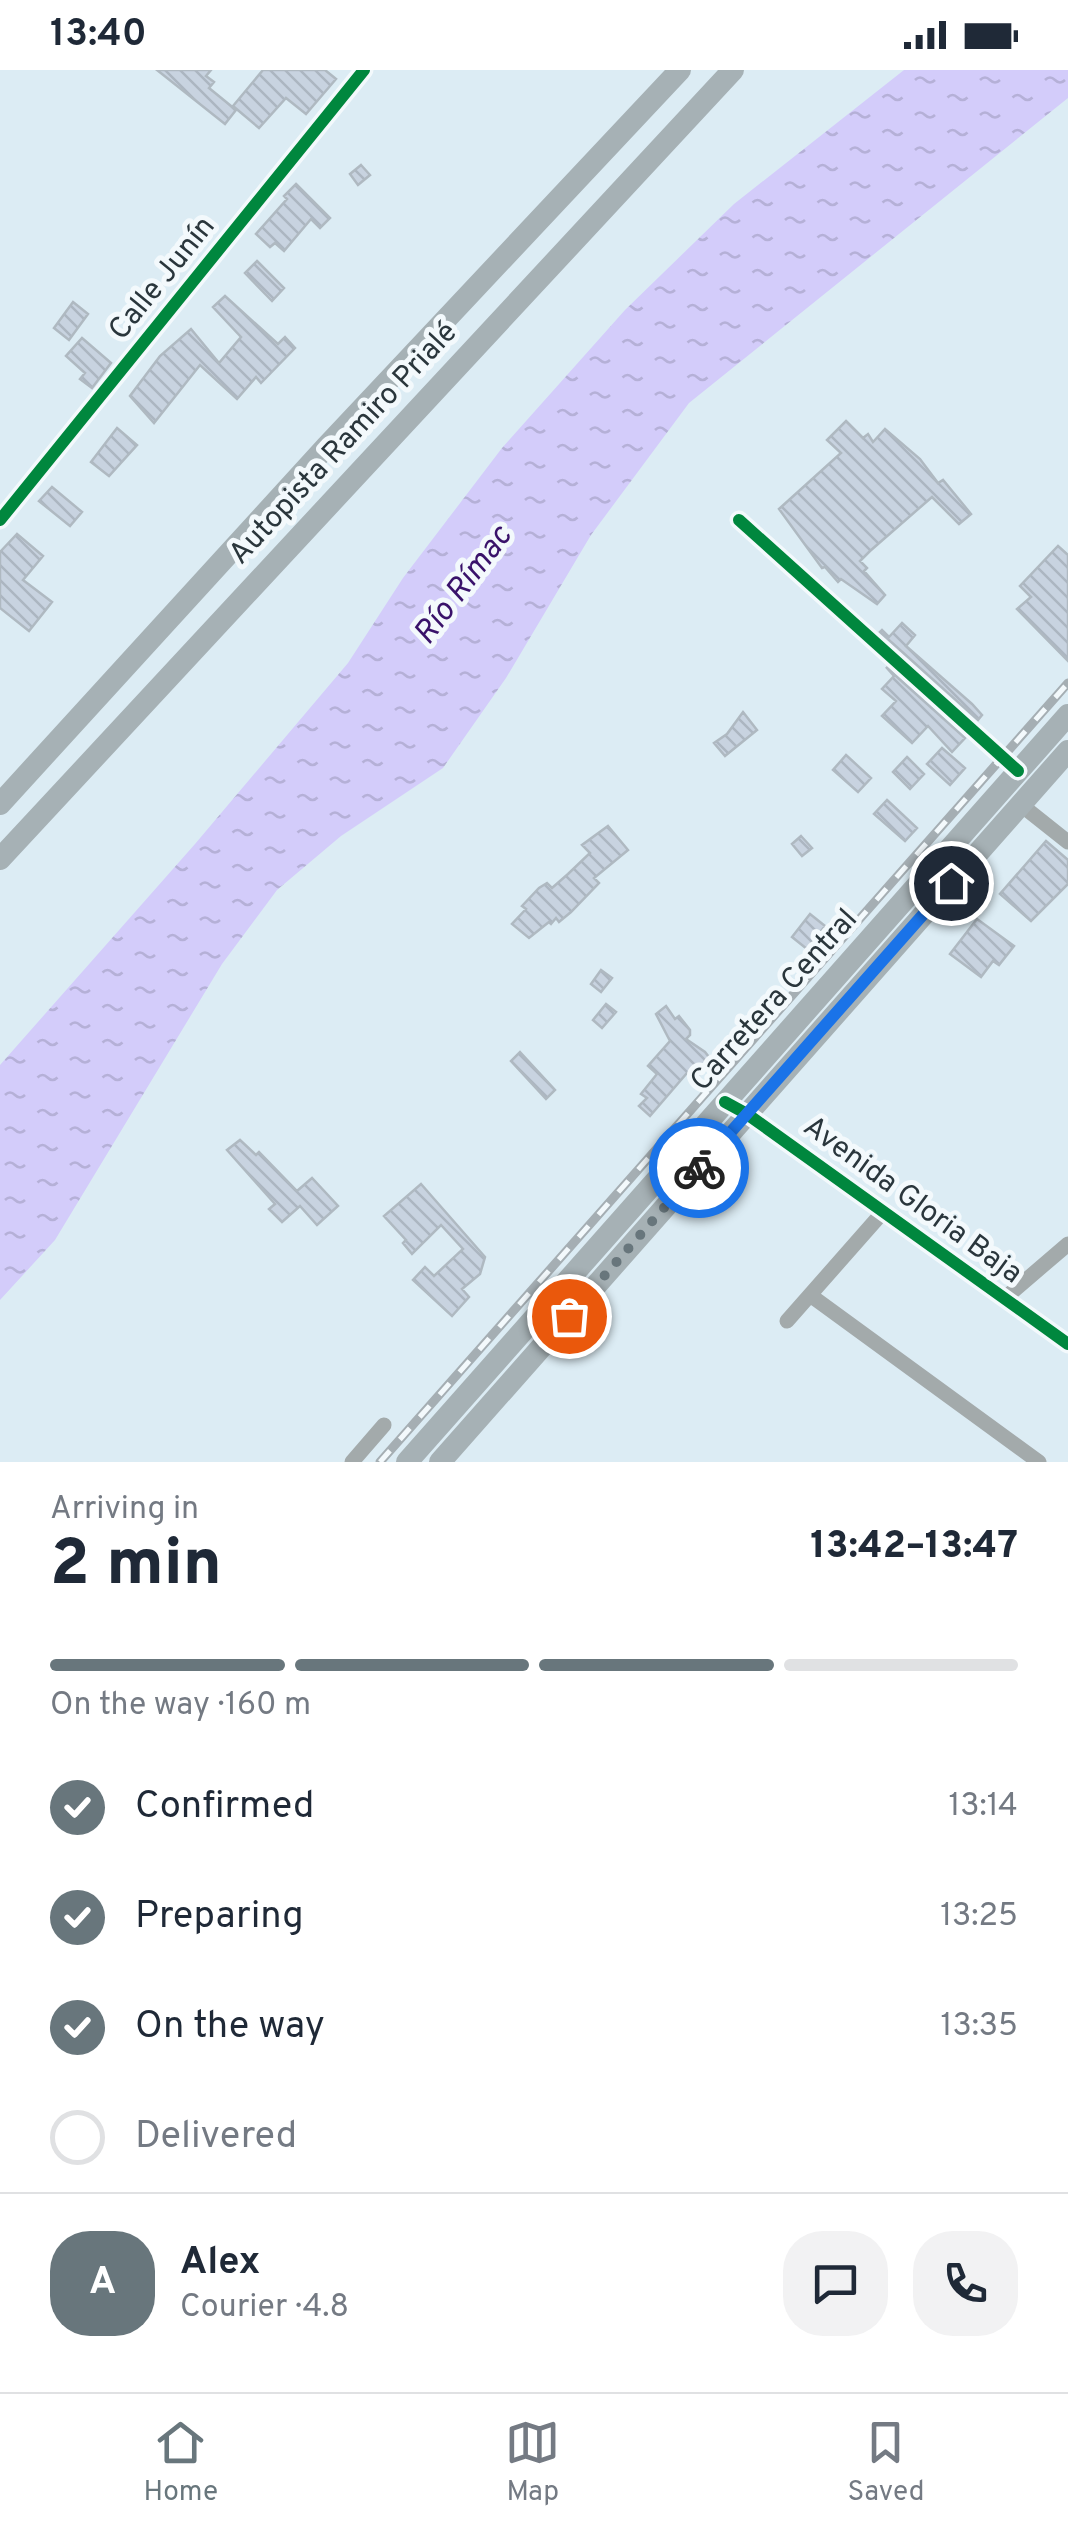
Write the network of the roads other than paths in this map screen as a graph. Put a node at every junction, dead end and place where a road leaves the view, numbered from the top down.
1 (364, 70) edge
2 (680, 70) edge
3 (732, 70) edge
4 (0, 520) edge
5 (739, 520) dead end
6 (1068, 715) edge
7 (1068, 751) edge
8 (1018, 771) junction
9 (0, 804) edge
10 (1020, 804) junction
11 (1068, 842) edge
12 (0, 859) edge
13 (725, 1102) junction
14 (747, 1114) junction
15 (884, 1212) junction
16 (1068, 1244) edge
17 (810, 1295) junction
18 (1004, 1298) junction
19 (787, 1321) dead end
20 (1068, 1344) edge
21 (384, 1425) dead end
22 (352, 1462) edge
23 (407, 1462) edge
24 (440, 1462) edge
25 (1039, 1462) edge

1 - 4 street, Calle Junín
2 - 9 highway, Autopista Ramiro Prialé
3 - 12 highway, Autopista Ramiro Prialé
5 - 8 street
6 - 8 highway, Carretera Central
7 - 10 highway, Carretera Central
8 - 13 highway, Carretera Central
10 - 11 street
10 - 14 highway, Carretera Central
13 - 14 street, Avenida Gloria Baja
13 - 23 highway, Carretera Central
14 - 15 street, Avenida Gloria Baja
14 - 24 highway, Carretera Central
15 - 17 street
15 - 18 street, Avenida Gloria Baja
16 - 18 street
17 - 19 street
17 - 25 street
18 - 20 street, Avenida Gloria Baja
21 - 22 street

